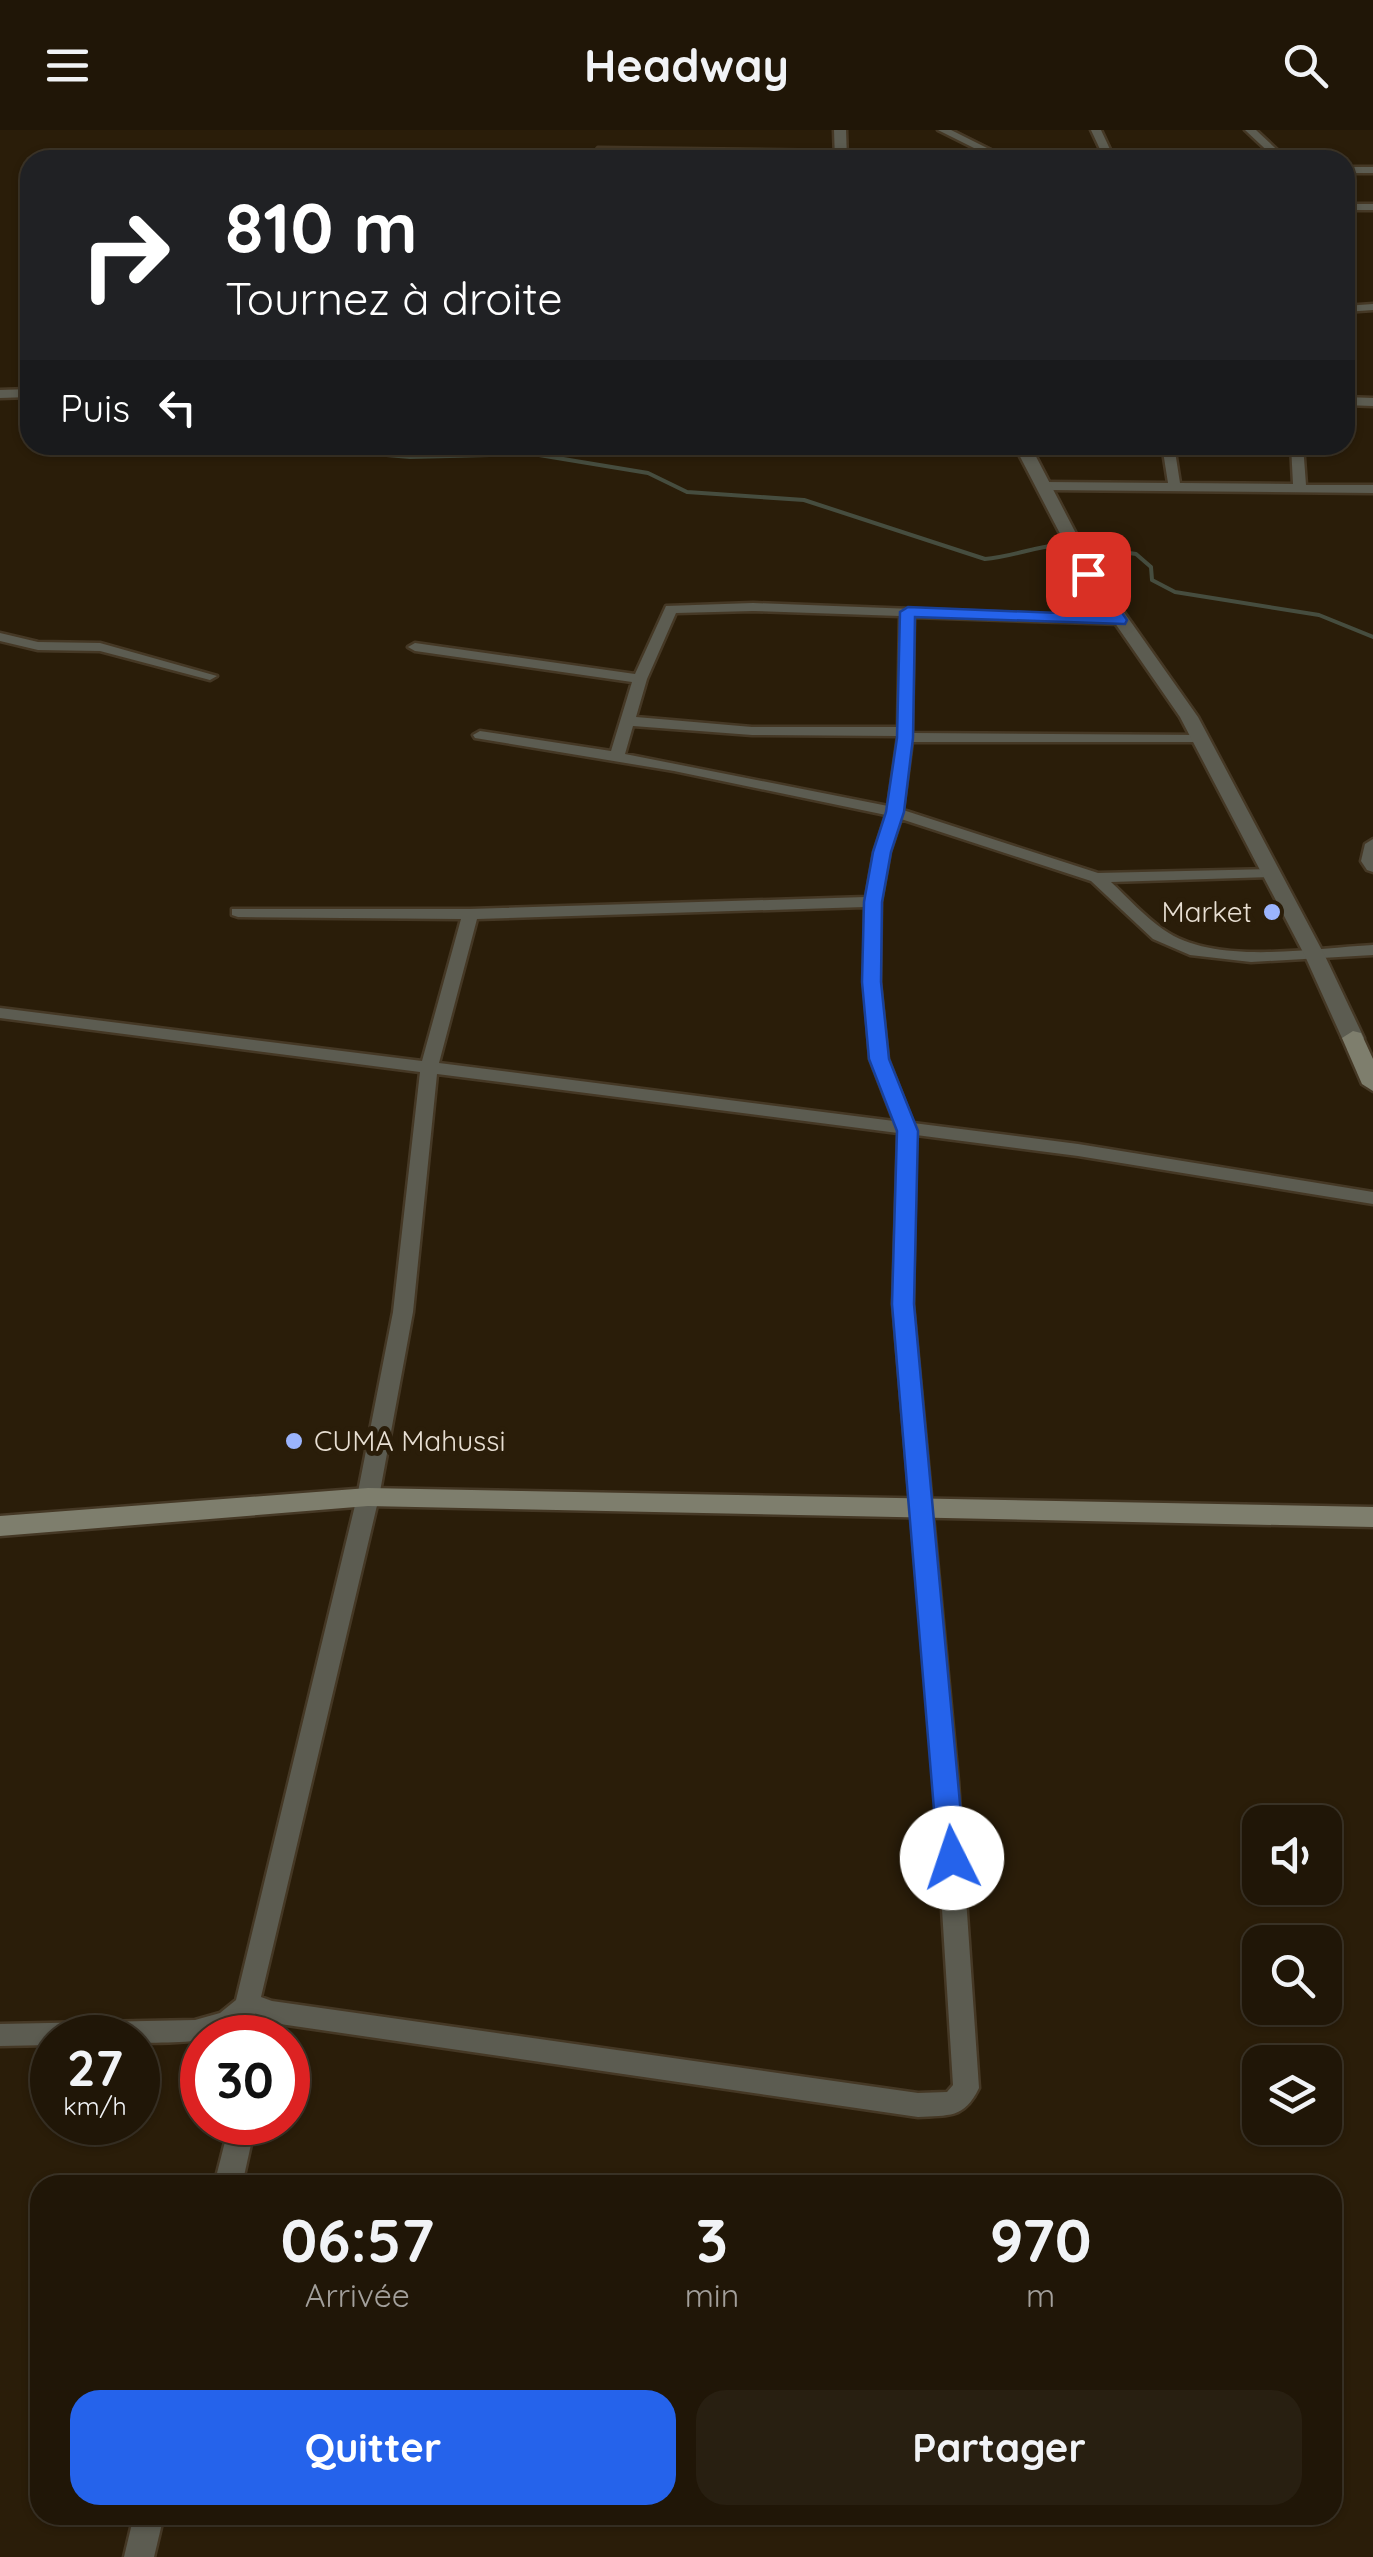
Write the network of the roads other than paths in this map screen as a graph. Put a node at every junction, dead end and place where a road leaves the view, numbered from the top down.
1 (943, 130) edge
2 (1250, 130) edge
3 (985, 150) edge
4 (1272, 150) edge
5 (1028, 455) edge
6 (1170, 455) edge
7 (1298, 455) edge
8 (1046, 486) junction
9 (1300, 488) junction
10 (1175, 489) junction
11 (1373, 489) edge
12 (908, 612) junction
13 (1120, 620) junction
14 (0, 638) edge
15 (416, 646) dead end
16 (210, 676) dead end
17 (640, 679) junction
18 (628, 721) junction
19 (480, 735) dead end
20 (905, 735) junction
21 (1201, 740) junction
22 (617, 756) junction
23 (895, 812) junction
24 (1373, 844) edge
25 (1373, 867) edge
26 (1271, 872) junction
27 (1097, 878) junction
28 (873, 902) junction
29 (238, 912) dead end
30 (470, 914) junction
31 (1373, 950) edge
32 (1315, 956) junction
33 (0, 1013) edge
34 (1363, 1040) edge
35 (428, 1068) junction
36 (1373, 1084) edge
37 (907, 1131) junction
38 (1373, 1198) edge
39 (368, 1497) junction
40 (922, 1508) junction
41 (1373, 1518) edge
42 (0, 1526) edge
43 (259, 2015) edge
44 (310, 2024) edge
45 (180, 2031) edge
46 (0, 2036) edge
47 (238, 2145) edge
48 (230, 2175) edge
49 (147, 2525) edge
50 (140, 2557) edge

1 - 3 street
2 - 4 street
5 - 8 street
6 - 10 street
7 - 9 street
8 - 10 street
8 - 13 street
9 - 10 street
9 - 11 street
12 - 13 street
12 - 17 street
12 - 20 street
13 - 21 street
14 - 16 street
15 - 17 street
17 - 18 street
18 - 20 street
18 - 22 street
19 - 22 street
20 - 21 street
20 - 23 street
21 - 26 street
22 - 23 street
23 - 27 street
23 - 28 street
24 - 25 street
26 - 27 street
26 - 32 street
27 - 32 street
28 - 30 street
28 - 37 street
29 - 30 street
30 - 35 street
31 - 32 street
32 - 34 street
33 - 35 street
34 - 36 main road
35 - 37 street
35 - 39 street
37 - 38 street
37 - 40 street
39 - 40 main road
39 - 42 main road
39 - 43 street
40 - 41 main road
40 - 44 street
45 - 46 street
47 - 48 street
49 - 50 street

